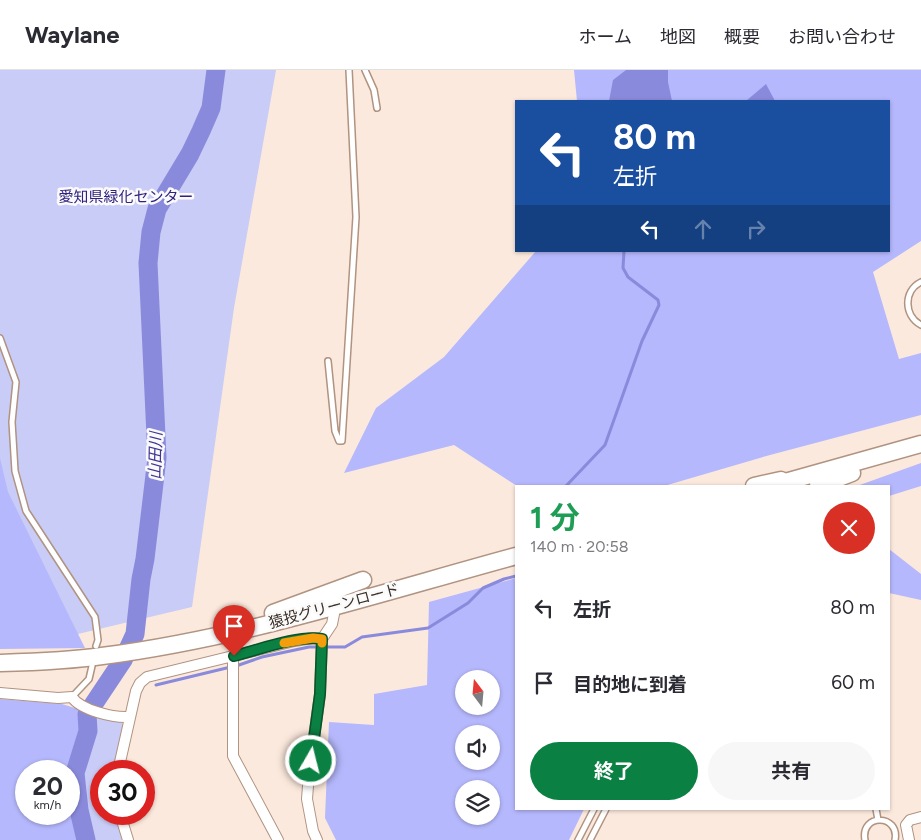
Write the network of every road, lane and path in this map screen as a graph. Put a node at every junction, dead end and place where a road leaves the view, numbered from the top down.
1 (350, 70) edge
2 (365, 70) edge
3 (377, 108) dead end
4 (921, 282) edge
5 (921, 325) edge
6 (0, 338) edge
7 (328, 361) dead end
8 (921, 445) edge
9 (812, 481) edge
10 (758, 485) edge
11 (779, 485) edge
12 (515, 556) edge
13 (515, 563) edge
14 (363, 580) dead end
15 (365, 598) junction
16 (334, 614) dead end
17 (322, 639) junction
18 (195, 640) junction
19 (97, 656) junction
20 (234, 656) junction
21 (0, 663) edge
22 (0, 693) edge
23 (72, 697) junction
24 (129, 717) junction
25 (120, 760) edge
26 (593, 810) edge
27 (605, 810) edge
28 (876, 810) edge
29 (921, 817) edge
30 (878, 820) junction
31 (123, 825) edge
32 (128, 840) edge
33 (278, 840) edge
34 (316, 840) edge
35 (578, 840) edge
36 (590, 840) edge
37 (865, 840) edge
38 (895, 840) edge
39 (909, 840) edge

1 - 7 lane
2 - 3 lane
4 - 5 lane
6 - 19 lane
8 - 9 main road
9 - 10 main road
9 - 11 main road
12 - 15 main road, 猿投グリーンロード
13 - 15 main road
14 - 18 main road
15 - 18 main road, 猿投グリーンロード
16 - 17 street
17 - 20 street
17 - 34 street
18 - 19 main road, 猿投グリーンロード
19 - 21 main road, 猿投グリーンロード
19 - 23 lane
20 - 24 street
20 - 33 street
22 - 23 street
23 - 24 street
24 - 25 street
26 - 35 lane
27 - 36 lane
28 - 30 lane
29 - 39 street
30 - 37 lane
30 - 38 lane
31 - 32 street

